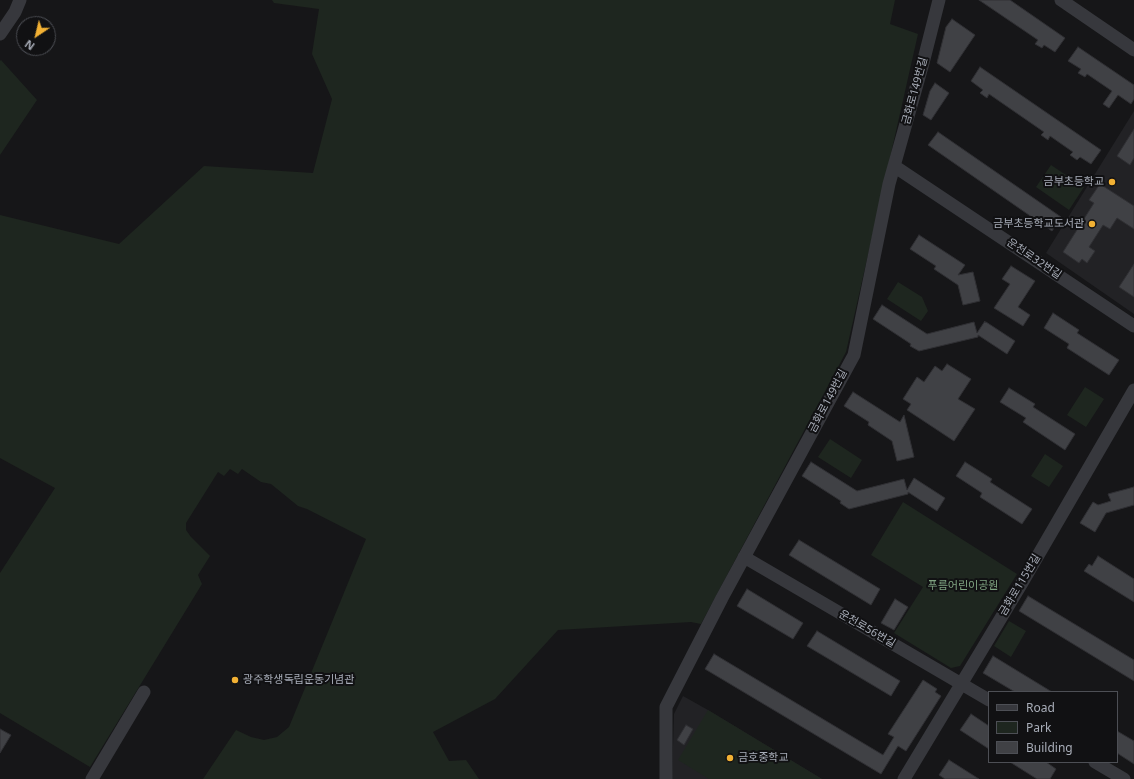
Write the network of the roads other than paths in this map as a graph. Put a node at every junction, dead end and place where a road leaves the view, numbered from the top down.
1 (20, 0) edge
2 (939, 0) edge
3 (1061, 0) edge
4 (0, 34) edge
5 (1134, 50) edge
6 (894, 166) junction
7 (1134, 326) edge
8 (1134, 390) edge
9 (744, 557) junction
10 (960, 684) junction
11 (144, 692) dead end
12 (988, 699) edge
13 (1096, 763) edge
14 (92, 779) edge
15 (666, 779) edge
16 (904, 779) edge
17 (1124, 779) edge

1 - 4 street
2 - 6 street, 금화로149번길
3 - 5 street
6 - 7 street, 운천로32번길
6 - 9 street, 금화로149번길
8 - 10 street, 금화로115번길
9 - 10 street, 운천로56번길
9 - 15 street, 금화로149번길
10 - 12 street, 운천로56번길
10 - 16 street, 금화로115번길
11 - 14 street
13 - 17 street

